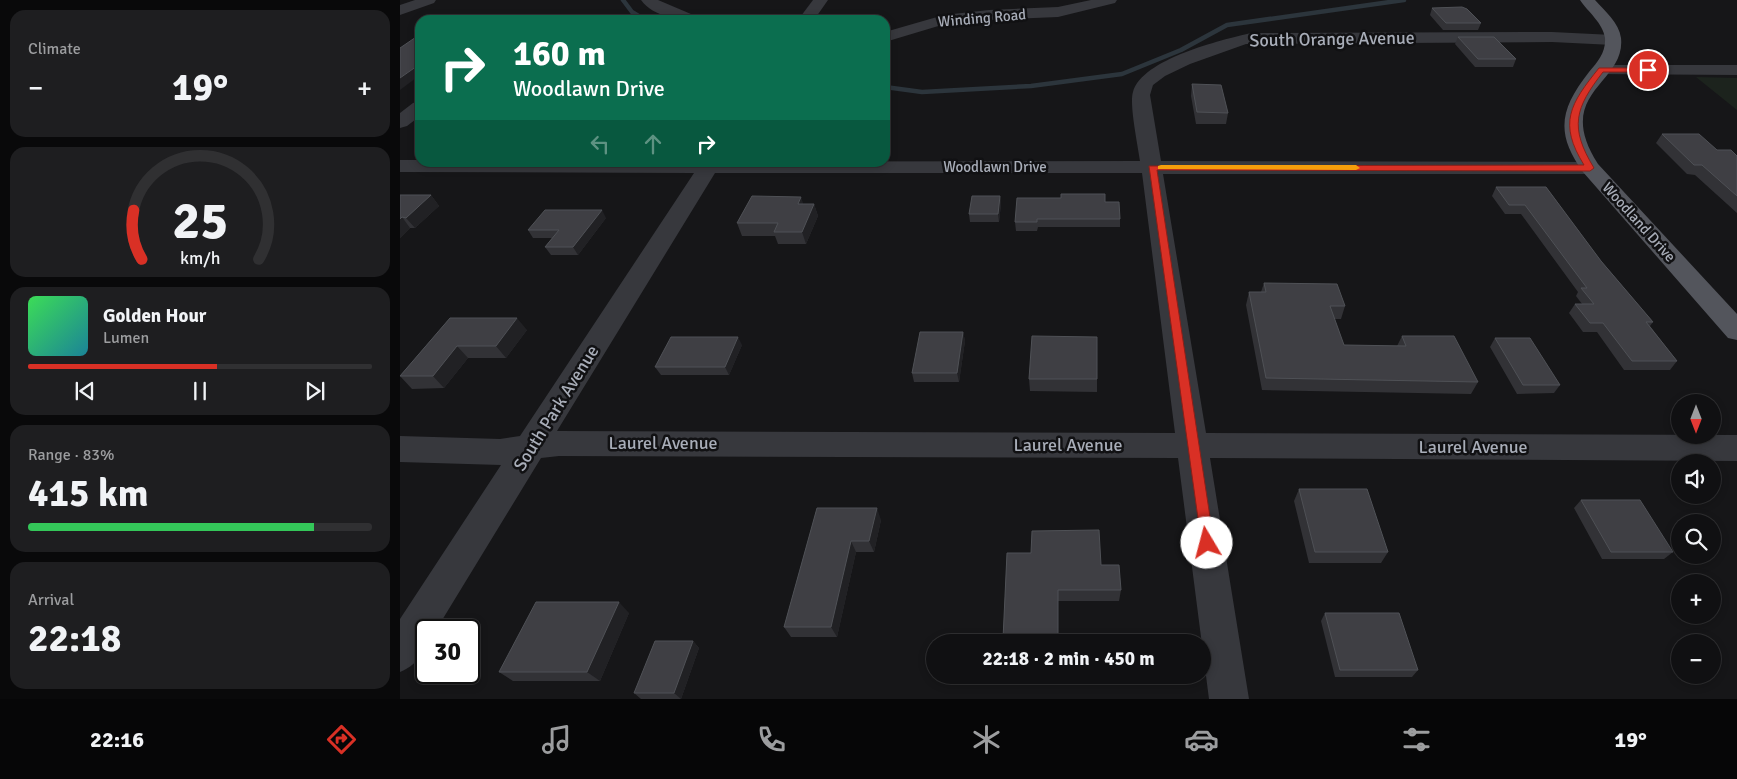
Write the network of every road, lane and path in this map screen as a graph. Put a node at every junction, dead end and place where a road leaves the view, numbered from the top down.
1 (429, 0) edge
2 (648, 0) edge
3 (820, 0) edge
4 (1110, 0) edge
5 (1586, 0) edge
6 (1013, 7) edge
7 (400, 10) edge
8 (680, 15) edge
9 (810, 15) edge
10 (400, 18) edge
11 (415, 19) edge
12 (890, 36) edge
13 (1613, 40) junction
14 (1601, 70) junction
15 (1737, 70) edge
16 (415, 111) edge
17 (400, 122) edge
18 (400, 166) edge
19 (415, 166) edge
20 (890, 166) edge
21 (708, 167) edge
22 (1152, 168) junction
23 (1590, 168) junction
24 (1737, 331) edge
25 (1193, 445) junction
26 (531, 447) junction
27 (1737, 448) edge
28 (400, 449) edge
29 (400, 653) edge
30 (1229, 699) edge

1 - 7 street
2 - 8 street
3 - 9 street
4 - 6 street, Winding Road
5 - 13 main road
6 - 12 street, Winding Road
10 - 11 street
13 - 14 main road, Woodland Drive
13 - 22 street, South Orange Avenue
14 - 15 street
14 - 23 main road, Woodland Drive
16 - 17 street
18 - 19 street, Woodlawn Drive
20 - 22 street, Woodlawn Drive
21 - 26 street, South Park Avenue
22 - 23 street, Woodlawn Drive
22 - 25 street, South Orange Avenue
23 - 24 main road, Woodland Drive
25 - 26 street, Laurel Avenue
25 - 27 street, Laurel Avenue
25 - 30 street, South Orange Avenue
26 - 28 street, Laurel Avenue
26 - 29 street, South Park Avenue

